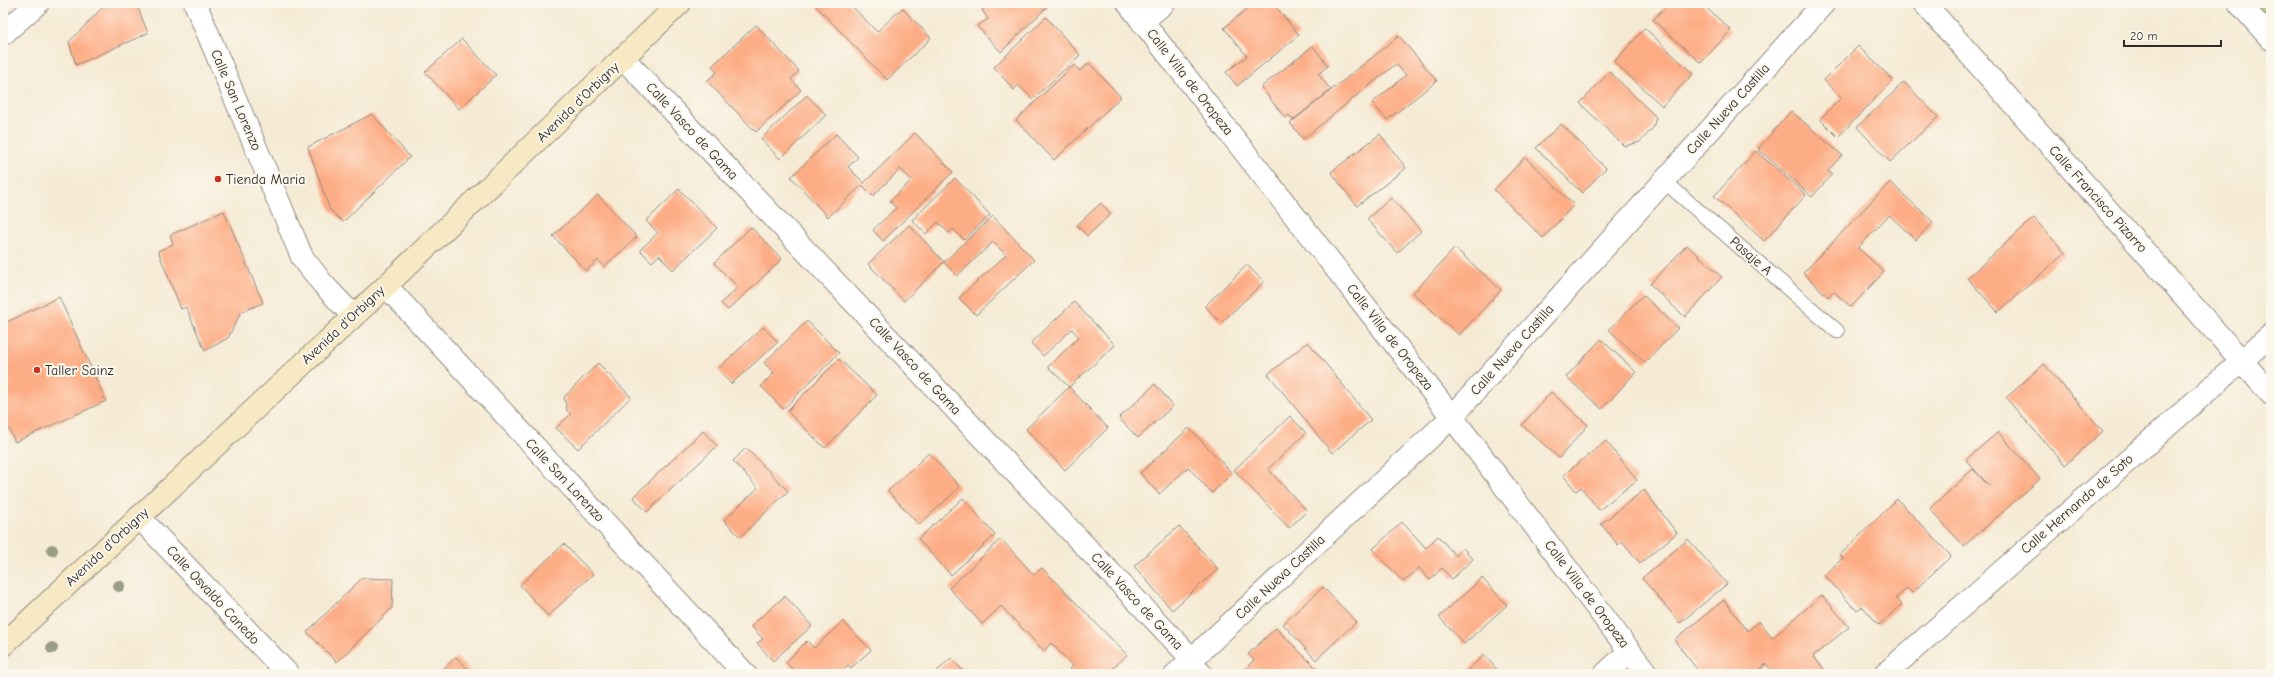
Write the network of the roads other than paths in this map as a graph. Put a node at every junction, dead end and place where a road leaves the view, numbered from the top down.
1 (38, 3) edge
2 (195, 3) edge
3 (680, 3) edge
4 (1128, 3) edge
5 (1164, 3) edge
6 (1824, 3) edge
7 (1924, 3) edge
8 (2239, 3) edge
9 (1142, 22) junction
10 (3, 34) edge
11 (2271, 39) edge
12 (623, 58) junction
13 (1664, 181) junction
14 (386, 286) junction
15 (353, 316) junction
16 (1837, 331) dead end
17 (2271, 336) edge
18 (2240, 360) junction
19 (2271, 394) edge
20 (1452, 417) junction
21 (139, 517) junction
22 (3, 645) edge
23 (1630, 651) junction
24 (1199, 666) edge
25 (288, 674) edge
26 (745, 674) edge
27 (1176, 674) edge
28 (1605, 674) edge
29 (1646, 674) edge
30 (1885, 674) edge

1 - 10 street
2 - 15 street, Calle San Lorenzo
3 - 12 main road, Avenida d'Orbigny
4 - 9 street, Calle Villa de Oropeza
5 - 9 street
6 - 13 street, Calle Nueva Castilla
7 - 18 street, Calle Francisco Pizarro
8 - 11 street
9 - 20 street, Calle Villa de Oropeza
12 - 14 main road, Avenida d'Orbigny
12 - 24 street, Calle Vasco de Gama
13 - 16 lane, Pasaje A
13 - 20 street, Calle Nueva Castilla
14 - 15 main road, Avenida d'Orbigny
14 - 26 street, Calle San Lorenzo
15 - 21 main road, Avenida d'Orbigny
17 - 18 street, Calle Hernando de Soto
18 - 19 street, Calle Francisco Pizarro
18 - 30 street, Calle Hernando de Soto
20 - 23 street, Calle Villa de Oropeza
20 - 24 street, Calle Nueva Castilla
21 - 22 main road, Avenida d'Orbigny
21 - 25 street, Calle Osvaldo Canedo
23 - 28 street
23 - 29 street, Calle Villa de Oropeza
24 - 27 street, Calle Nueva Castilla

